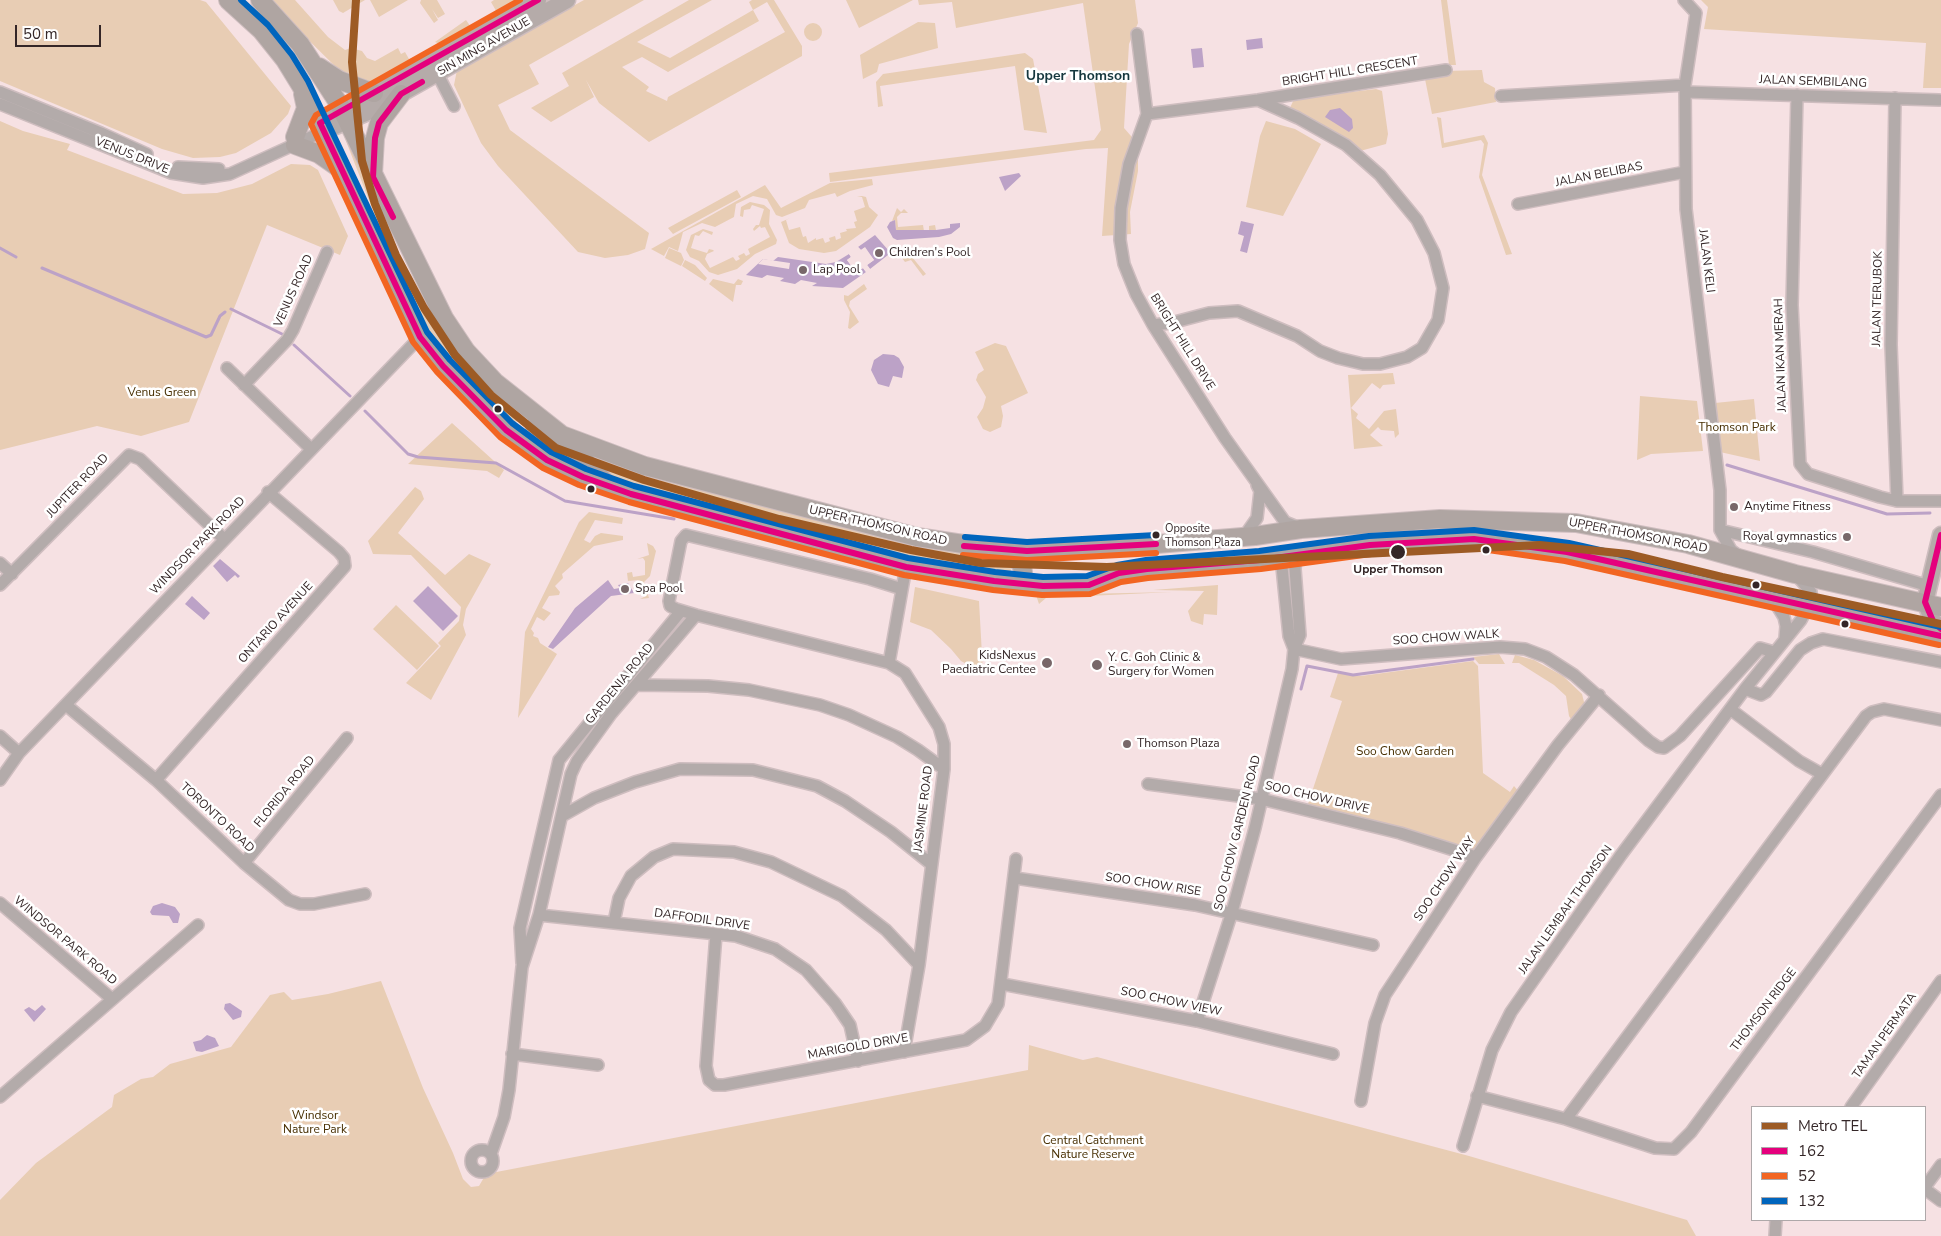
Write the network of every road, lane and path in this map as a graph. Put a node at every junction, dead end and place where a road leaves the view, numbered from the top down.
1 (228, 0) edge
2 (260, 0) edge
3 (538, 0) edge
4 (567, 0) edge
5 (1684, 0) edge
6 (1138, 34) dead end
7 (316, 66) junction
8 (434, 67) junction
9 (1446, 70) dead end
10 (301, 86) junction
11 (1685, 89) junction
12 (0, 92) edge
13 (374, 93) junction
14 (401, 94) junction
15 (1797, 95) junction
16 (1501, 96) dead end
17 (1895, 98) junction
18 (1258, 100) junction
19 (1939, 100) dead end
20 (0, 104) edge
21 (454, 106) dead end
22 (1146, 114) junction
23 (345, 115) junction
24 (322, 127) junction
25 (295, 141) junction
26 (229, 170) junction
27 (344, 172) junction
28 (1685, 172) junction
29 (373, 177) junction
30 (1518, 204) dead end
31 (327, 252) dead end
32 (1153, 325) junction
33 (420, 337) junction
34 (227, 368) dead end
35 (244, 384) junction
36 (532, 412) junction
37 (506, 430) junction
38 (311, 449) junction
39 (1254, 477) junction
40 (607, 485) junction
41 (268, 492) junction
42 (1897, 500) junction
43 (1941, 501) edge
44 (1476, 520) junction
45 (1399, 522) junction
46 (1301, 529) junction
47 (1720, 530) junction
48 (1941, 535) edge
49 (1243, 538) junction
50 (224, 539) junction
51 (1474, 539) junction
52 (1399, 543) junction
53 (1703, 548) junction
54 (1003, 550) junction
55 (1296, 555) junction
56 (1278, 557) junction
57 (1742, 559) junction
58 (0, 563) edge
59 (906, 567) junction
60 (12, 574) junction
61 (1796, 574) junction
62 (1010, 583) junction
63 (0, 586) edge
64 (902, 589) junction
65 (1771, 596) junction
66 (1932, 598) edge
67 (1809, 605) junction
68 (681, 611) junction
69 (696, 615) junction
70 (1941, 630) edge
71 (1941, 636) edge
72 (1785, 638) junction
73 (1294, 649) junction
74 (1774, 652) junction
75 (1941, 662) edge
76 (889, 663) junction
77 (636, 685) junction
78 (1745, 689) junction
79 (1599, 695) junction
80 (66, 705) junction
81 (1730, 709) junction
82 (1941, 720) edge
83 (0, 736) edge
84 (347, 738) dead end
85 (19, 753) junction
86 (944, 769) junction
87 (1822, 774) junction
88 (0, 780) edge
89 (156, 780) junction
90 (1148, 784) dead end
91 (1941, 795) edge
92 (1261, 799) junction
93 (562, 816) junction
94 (1476, 857) junction
95 (1016, 859) dead end
96 (244, 863) junction
97 (931, 864) junction
98 (1015, 878) junction
99 (365, 894) dead end
100 (0, 903) edge
101 (1232, 912) junction
102 (539, 915) junction
103 (614, 922) junction
104 (198, 925) dead end
105 (716, 934) junction
106 (1373, 945) dead end
107 (919, 966) junction
108 (522, 967) junction
109 (1941, 981) edge
110 (1002, 984) junction
111 (112, 999) junction
112 (1197, 1021) junction
113 (904, 1052) junction
114 (512, 1054) junction
115 (1333, 1054) dead end
116 (858, 1061) junction
117 (598, 1065) dead end
118 (1478, 1096) junction
119 (0, 1097) edge
120 (1361, 1101) dead end
121 (1852, 1106) edge
122 (1566, 1119) junction
123 (1464, 1146) dead end
124 (491, 1154) dead end
125 (1941, 1166) edge
126 (1926, 1187) edge
127 (1926, 1189) edge
128 (1941, 1201) edge
129 (1776, 1221) edge
130 (1775, 1236) edge

1 - 10 main road
2 - 7 main road, UPPER THOMSON ROAD
3 - 8 main road, SIN MING AVENUE
4 - 8 main road, SIN MING AVENUE
5 - 11 street, JALAN KELI
6 - 22 street, BRIGHT HILL DRIVE
7 - 13 main road
7 - 23 main road, UPPER THOMSON ROAD
8 - 13 main road, SIN MING AVENUE
8 - 14 main road, SIN MING AVENUE
8 - 21 street
9 - 18 street, BRIGHT HILL CRESCENT
10 - 24 main road
10 - 25 main road
11 - 15 street, JALAN SEMBILANG
11 - 16 street, JALAN SEMBILANG
11 - 28 street, JALAN KELI
12 - 26 street, VENUS DRIVE
13 - 23 main road, SIN MING AVENUE
14 - 23 main road, SIN MING AVENUE
14 - 29 main road
15 - 17 street, JALAN SEMBILANG
15 - 42 street, JALAN IKAN MERAH
17 - 19 street, JALAN SEMBILANG
17 - 42 street, JALAN TERUBOK
18 - 22 street, BRIGHT HILL CRESCENT
18 - 32 street
20 - 26 street, VENUS DRIVE
22 - 32 street, BRIGHT HILL DRIVE
23 - 24 main road, VENUS DRIVE
23 - 29 main road, UPPER THOMSON ROAD
24 - 25 street, VENUS DRIVE
24 - 27 main road
25 - 26 street, VENUS DRIVE
25 - 27 main road
27 - 33 main road
28 - 30 street, JALAN BELIBAS
28 - 47 street, JALAN KELI
29 - 36 main road, UPPER THOMSON ROAD
31 - 35 street, VENUS ROAD
32 - 39 street, BRIGHT HILL DRIVE
33 - 37 main road
33 - 38 street, WINDSOR PARK ROAD
34 - 35 street
35 - 38 street
36 - 37 main road
36 - 40 main road
36 - 54 main road, UPPER THOMSON ROAD
37 - 40 main road
38 - 41 street, WINDSOR PARK ROAD
39 - 46 street, BRIGHT HILL DRIVE
39 - 49 street, BRIGHT HILL DRIVE
40 - 59 main road
41 - 50 street, WINDSOR PARK ROAD
41 - 89 street, ONTARIO AVENUE
42 - 43 street, JALAN IKAN MERAH
44 - 45 main road, UPPER THOMSON ROAD
44 - 51 main road
44 - 53 main road, UPPER THOMSON ROAD
45 - 46 main road, UPPER THOMSON ROAD
45 - 52 main road
46 - 49 main road, UPPER THOMSON ROAD
47 - 53 street
47 - 57 street
47 - 66 street
48 - 66 main road
49 - 54 main road, UPPER THOMSON ROAD
50 - 60 street, JUPITER ROAD
50 - 80 street, WINDSOR PARK ROAD
51 - 52 main road
51 - 65 main road
52 - 55 main road
53 - 57 main road, UPPER THOMSON ROAD
54 - 62 main road
55 - 56 main road
55 - 73 street, SOO CHOW GARDEN ROAD
56 - 62 main road
56 - 73 street, SOO CHOW GARDEN ROAD
57 - 61 main road, UPPER THOMSON ROAD
58 - 60 street
59 - 62 main road
59 - 64 street
60 - 63 street, JUPITER ROAD
61 - 66 main road, UPPER THOMSON ROAD
61 - 67 street
64 - 68 street
64 - 76 street
65 - 67 main road
65 - 72 street
66 - 70 main road
67 - 71 main road
67 - 72 street
68 - 69 street
68 - 108 street, GARDENIA ROAD
69 - 76 street
69 - 77 street, GARDENIA ROAD
72 - 74 street
73 - 79 street, SOO CHOW WALK
73 - 92 street, SOO CHOW GARDEN ROAD
74 - 78 street
74 - 79 street, SOO CHOW WALK
75 - 78 street
76 - 86 street, JASMINE ROAD
77 - 86 street
77 - 93 street, GARDENIA ROAD
78 - 81 street
79 - 94 street, SOO CHOW WAY
80 - 85 street, WINDSOR PARK ROAD
80 - 89 street, TORONTO ROAD
81 - 87 street
81 - 118 street, JALAN LEMBAH THOMSON
82 - 87 street
83 - 85 street
84 - 96 street, FLORIDA ROAD
85 - 88 street, WINDSOR PARK ROAD
86 - 97 street, JASMINE ROAD
87 - 122 street
89 - 96 street, TORONTO ROAD
90 - 92 street, SOO CHOW DRIVE
91 - 122 street, THOMSON RIDGE
92 - 94 street, SOO CHOW DRIVE
92 - 101 street, SOO CHOW GARDEN ROAD
93 - 97 street
93 - 102 street, GARDENIA ROAD
94 - 120 street, SOO CHOW WAY
95 - 98 street, MARIGOLD DRIVE
96 - 99 street, TORONTO ROAD
97 - 107 street, JASMINE ROAD
98 - 101 street, SOO CHOW RISE
98 - 110 street, MARIGOLD DRIVE
100 - 111 street, WINDSOR PARK ROAD
101 - 106 street, SOO CHOW RISE
101 - 112 street, SOO CHOW GARDEN ROAD
102 - 103 street, DAFFODIL DRIVE
102 - 108 street, GARDENIA ROAD
103 - 105 street, DAFFODIL DRIVE
103 - 107 street
104 - 111 street, WINDSOR PARK ROAD
105 - 116 street, DAFFODIL DRIVE
105 - 116 street, MARIGOLD DRIVE
107 - 113 street, JASMINE ROAD
108 - 114 street, GARDENIA ROAD
109 - 121 street, TAMAN PERMATA
110 - 112 street, SOO CHOW VIEW
110 - 113 street, MARIGOLD DRIVE
111 - 119 street, WINDSOR PARK ROAD
112 - 115 street, SOO CHOW VIEW
113 - 116 street, MARIGOLD DRIVE
114 - 117 street
114 - 124 street, GARDENIA ROAD
118 - 122 street, THOMSON RIDGE
118 - 123 street, JALAN LEMBAH THOMSON
125 - 126 street
127 - 128 street
129 - 130 street

